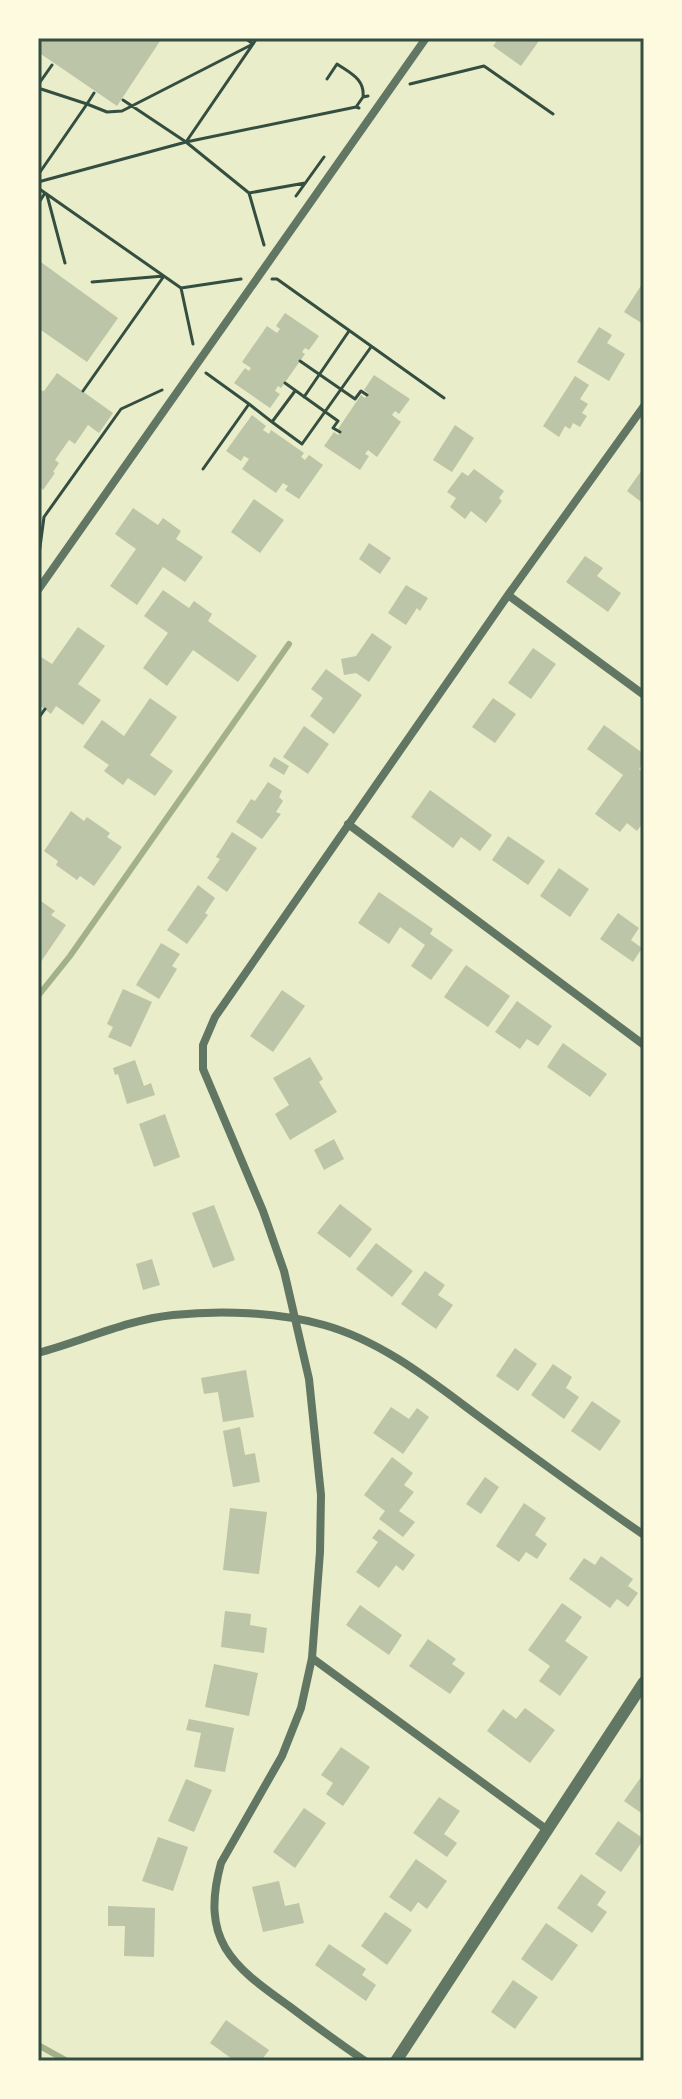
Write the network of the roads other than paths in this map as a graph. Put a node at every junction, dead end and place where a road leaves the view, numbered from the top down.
1 (426, 38) edge
2 (644, 406) edge
3 (38, 590) edge
4 (508, 595) junction
5 (644, 695) edge
6 (348, 824) junction
7 (644, 1045) edge
8 (294, 1319) junction
9 (38, 1353) edge
10 (644, 1535) edge
11 (312, 1658) junction
12 (644, 1682) edge
13 (546, 1829) junction
14 (365, 2061) edge
15 (396, 2061) edge

1 - 3 street
2 - 4 street
4 - 5 street
4 - 6 street
6 - 7 street
6 - 8 street
8 - 9 street
8 - 10 street
8 - 11 street
11 - 13 street
11 - 14 street
12 - 13 street
13 - 15 street

